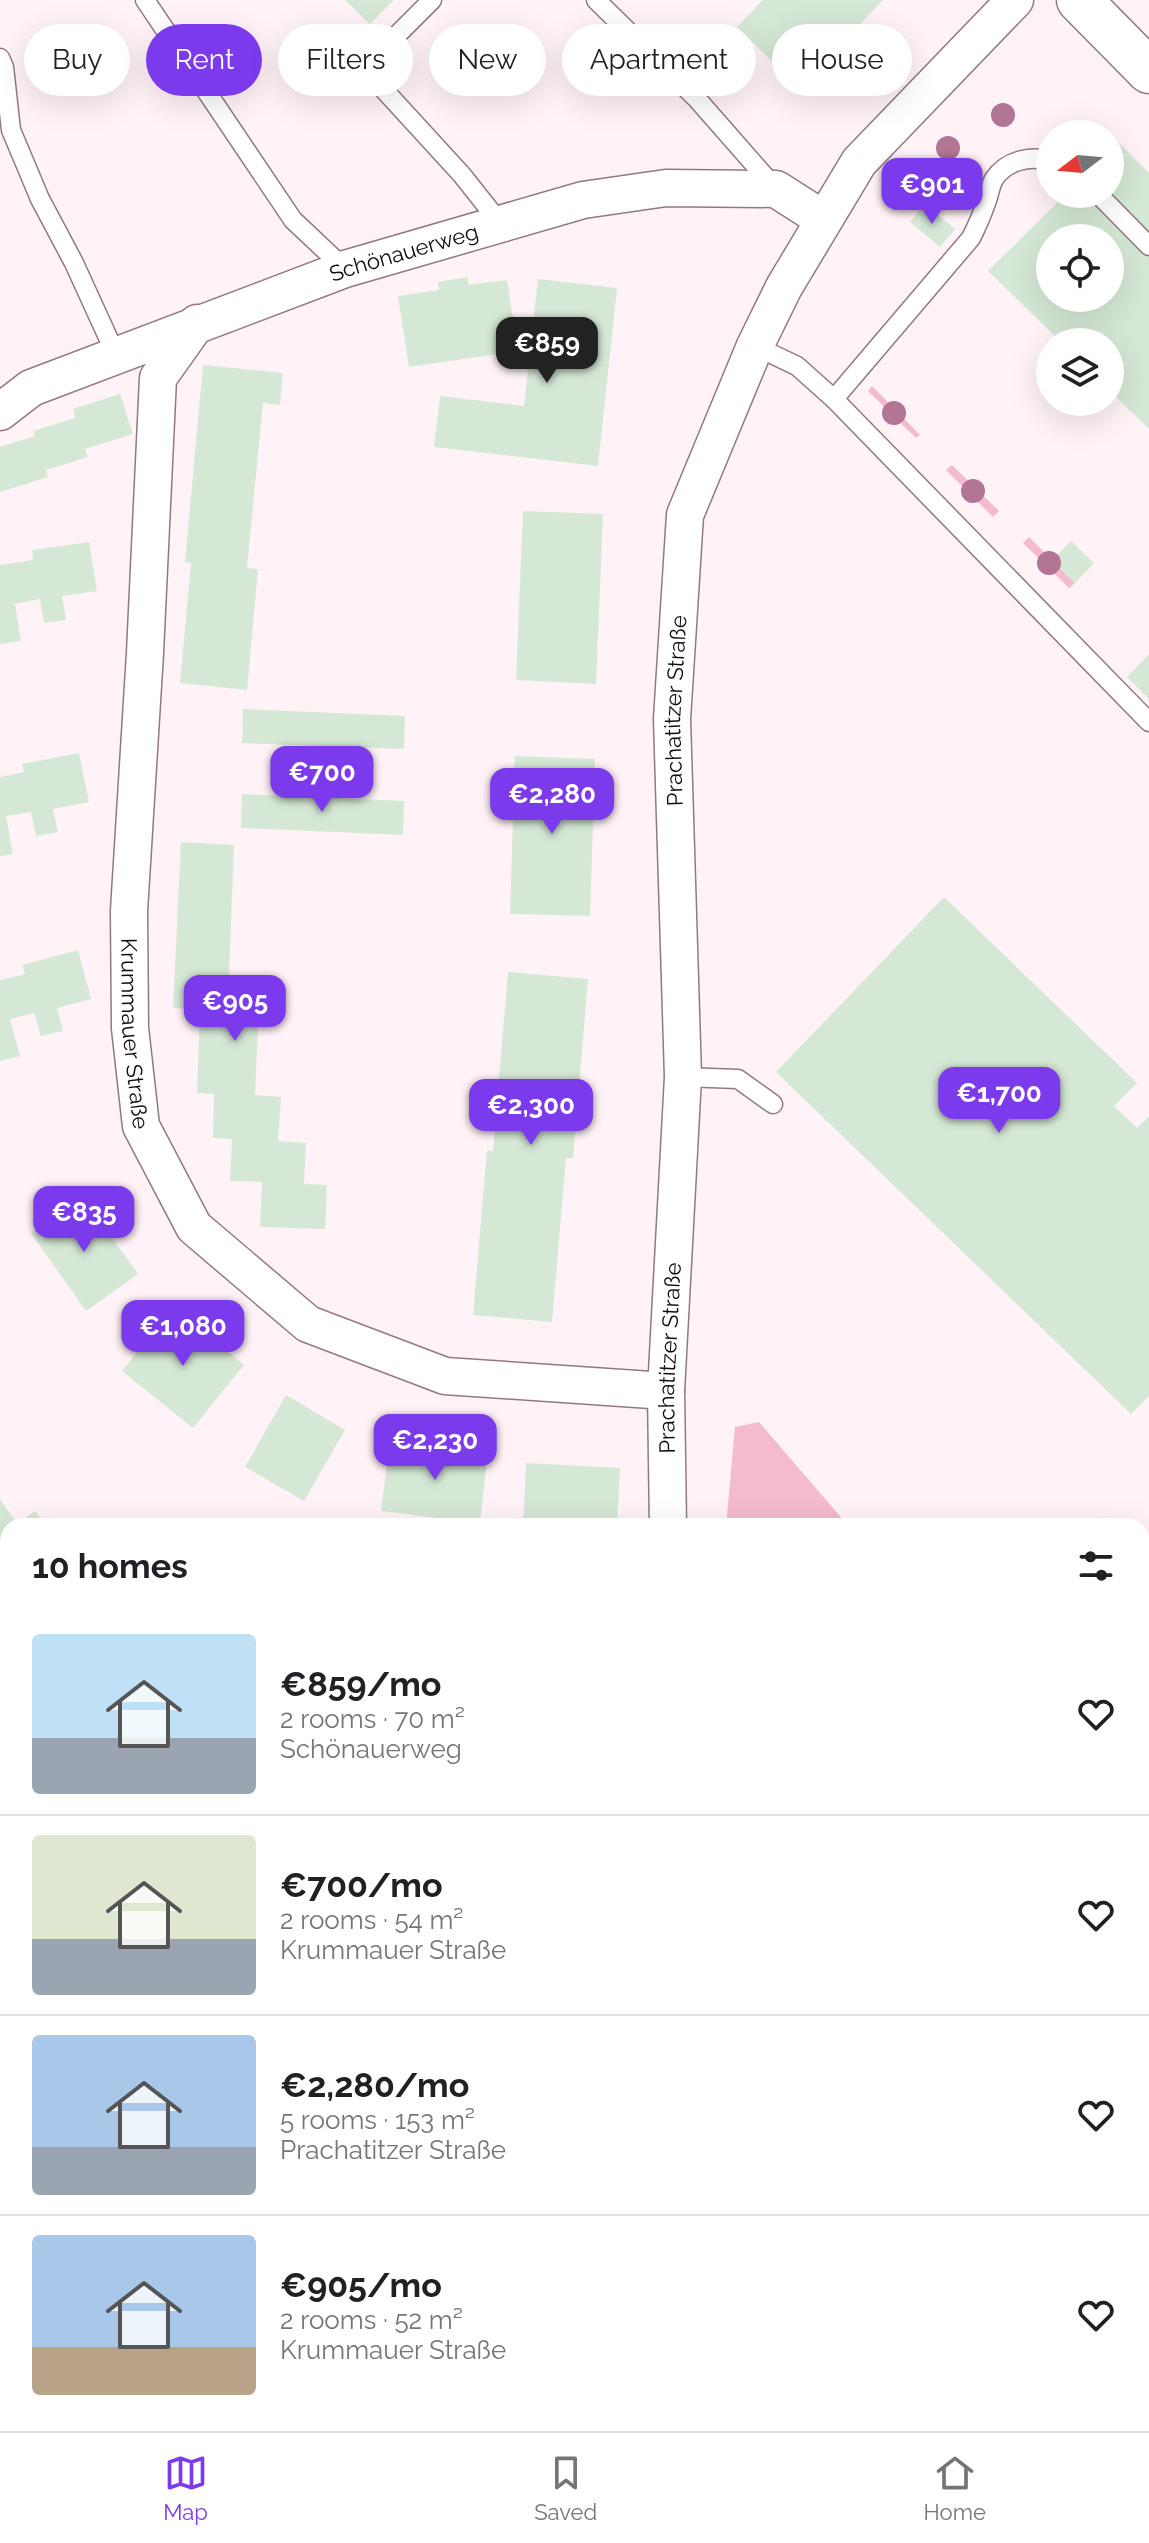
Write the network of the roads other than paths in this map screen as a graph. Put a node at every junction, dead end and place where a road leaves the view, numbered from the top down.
1 (145, 0) edge
2 (432, 0) edge
3 (596, 0) edge
4 (1015, 0) edge
5 (1079, 0) edge
6 (0, 58) edge
7 (1149, 71) edge
8 (1036, 158) edge
9 (776, 189) junction
10 (1112, 208) edge
11 (823, 219) junction
12 (500, 223) junction
13 (1149, 246) edge
14 (345, 269) junction
15 (197, 323) junction
16 (755, 346) junction
17 (116, 355) junction
18 (834, 399) junction
19 (0, 412) edge
20 (1149, 722) edge
21 (683, 1077) junction
22 (773, 1104) dead end
23 (666, 1391) junction
24 (668, 1518) edge

1 - 14 lane
2 - 12 lane
3 - 9 lane
4 - 11 street, Prachatitzer Straße
5 - 7 street
6 - 17 lane
8 - 18 lane
9 - 11 street
9 - 12 street, Schönauerweg
10 - 13 lane
11 - 16 street, Prachatitzer Straße
12 - 14 street, Schönauerweg
14 - 15 street, Schönauerweg
15 - 17 street, Schönauerweg
15 - 23 street, Krummauer Straße
16 - 18 lane
16 - 21 street, Prachatitzer Straße
17 - 19 street, Schönauerweg
18 - 20 lane
21 - 22 lane
21 - 23 street, Prachatitzer Straße
23 - 24 street, Prachatitzer Straße

